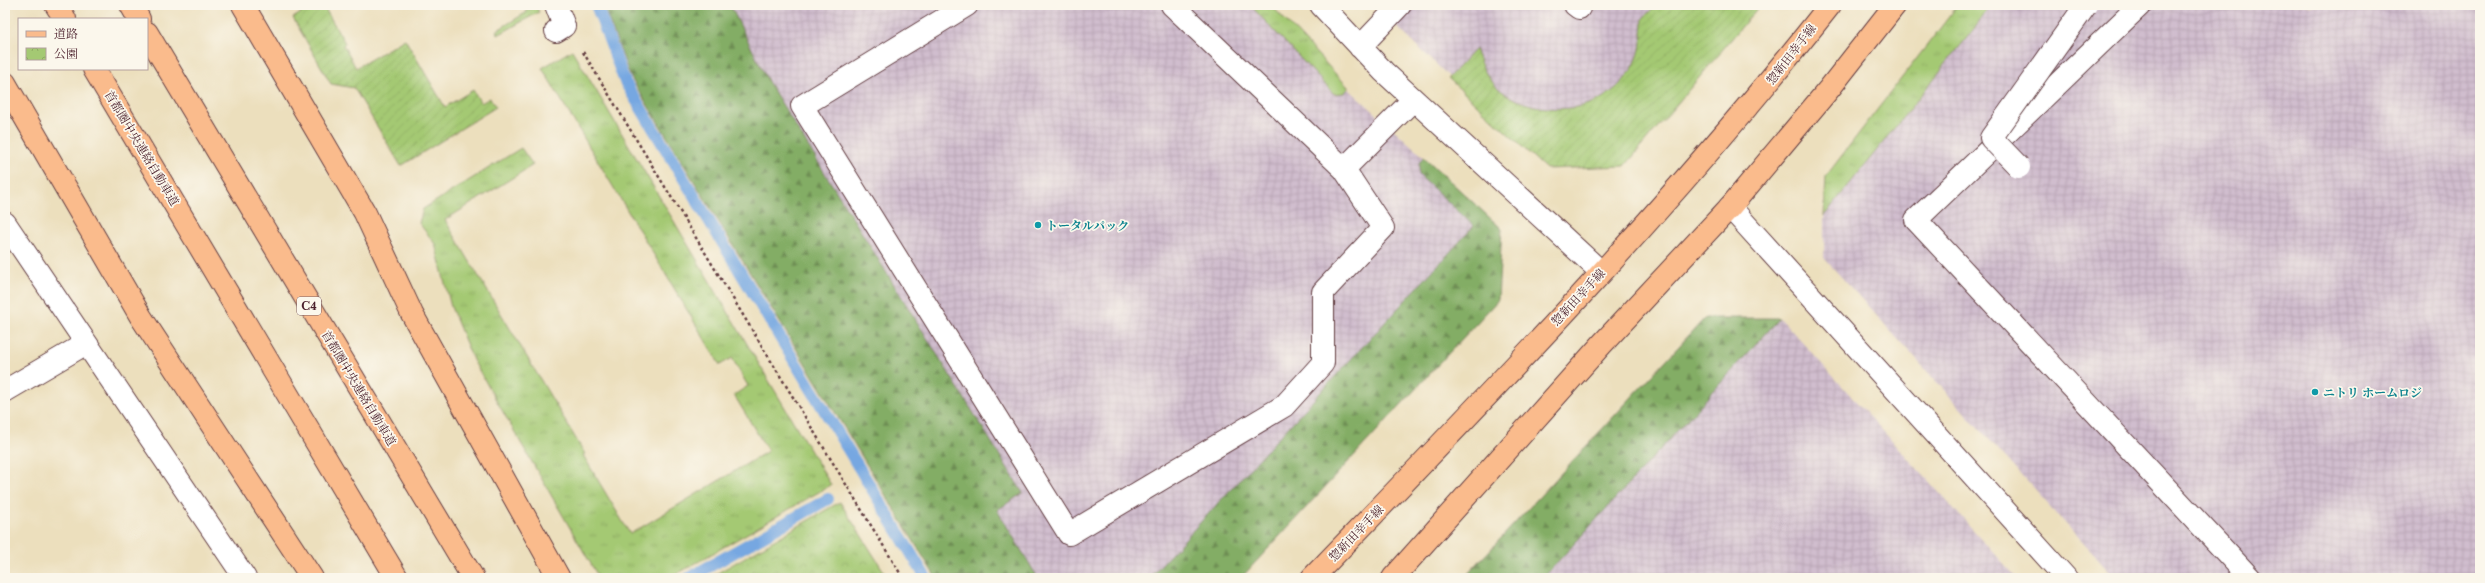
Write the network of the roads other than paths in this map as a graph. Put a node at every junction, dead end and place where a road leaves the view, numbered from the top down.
1 (56, 5) edge
2 (130, 5) edge
3 (243, 5) edge
4 (556, 5) edge
5 (967, 5) edge
6 (1172, 5) edge
7 (1321, 5) edge
8 (1400, 5) edge
9 (1830, 5) edge
10 (1895, 5) edge
11 (2086, 5) edge
12 (2140, 5) edge
13 (64, 18) edge
14 (138, 18) edge
15 (560, 29) road end
16 (148, 35) edge
17 (1360, 47) junction
18 (95, 70) edge
19 (5, 83) edge
20 (1413, 100) junction
21 (2018, 167) dead end
22 (1344, 169) junction
23 (1730, 208) junction
24 (5, 223) edge
25 (1601, 272) junction
26 (86, 344) junction
27 (5, 391) edge
28 (245, 578) edge
29 (312, 578) edge
30 (397, 578) edge
31 (473, 578) edge
32 (559, 578) edge
33 (1312, 578) edge
34 (1393, 578) edge
35 (2066, 578) edge
36 (2250, 578) edge

1 - 13 main road
2 - 14 main road
3 - 32 main road
4 - 15 street
5 - 22 street
6 - 22 street
7 - 17 street
8 - 17 street
9 - 25 main road, 惣新田幸手線
10 - 23 main road
11 - 21 street, bridge
12 - 36 street
16 - 31 main road, 首都圏中央連絡自動車道 / C4
17 - 20 street
18 - 30 main road, 首都圏中央連絡自動車道
19 - 29 main road
20 - 22 street
20 - 25 street
23 - 34 main road
23 - 35 street
24 - 26 street
25 - 33 main road, 惣新田幸手線
26 - 27 street
26 - 28 street

